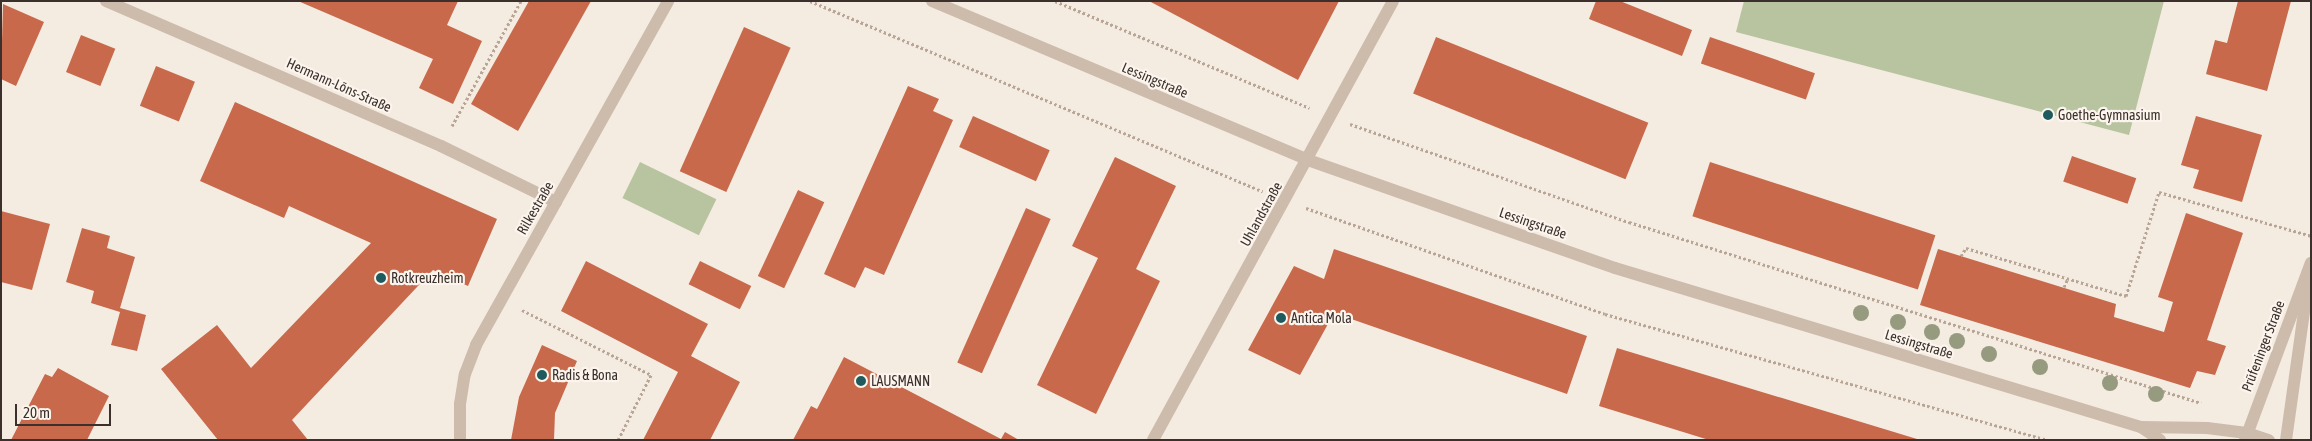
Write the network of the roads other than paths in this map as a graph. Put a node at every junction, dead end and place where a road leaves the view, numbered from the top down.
1 (106, 1) edge
2 (668, 1) edge
3 (932, 1) edge
4 (1393, 1) edge
5 (1308, 160) junction
6 (556, 202) junction
7 (2311, 264) edge
8 (2141, 427) junction
9 (2246, 436) edge
10 (460, 440) edge
11 (1153, 440) edge
12 (2160, 440) edge
13 (2269, 440) edge
14 (2286, 440) edge

1 - 6 street, Hermann-Löns-Straße
2 - 6 street, Rilkestraße
3 - 5 street, Lessingstraße
4 - 5 street, Uhlandstraße
5 - 8 street, Lessingstraße
5 - 11 street, Uhlandstraße
6 - 10 street, Rilkestraße
7 - 9 street, Prüfeninger Straße
7 - 14 street, Prüfeninger Straße
8 - 9 street, Lessingstraße
8 - 12 street, Lessingstraße
9 - 13 street, Lessingstraße

